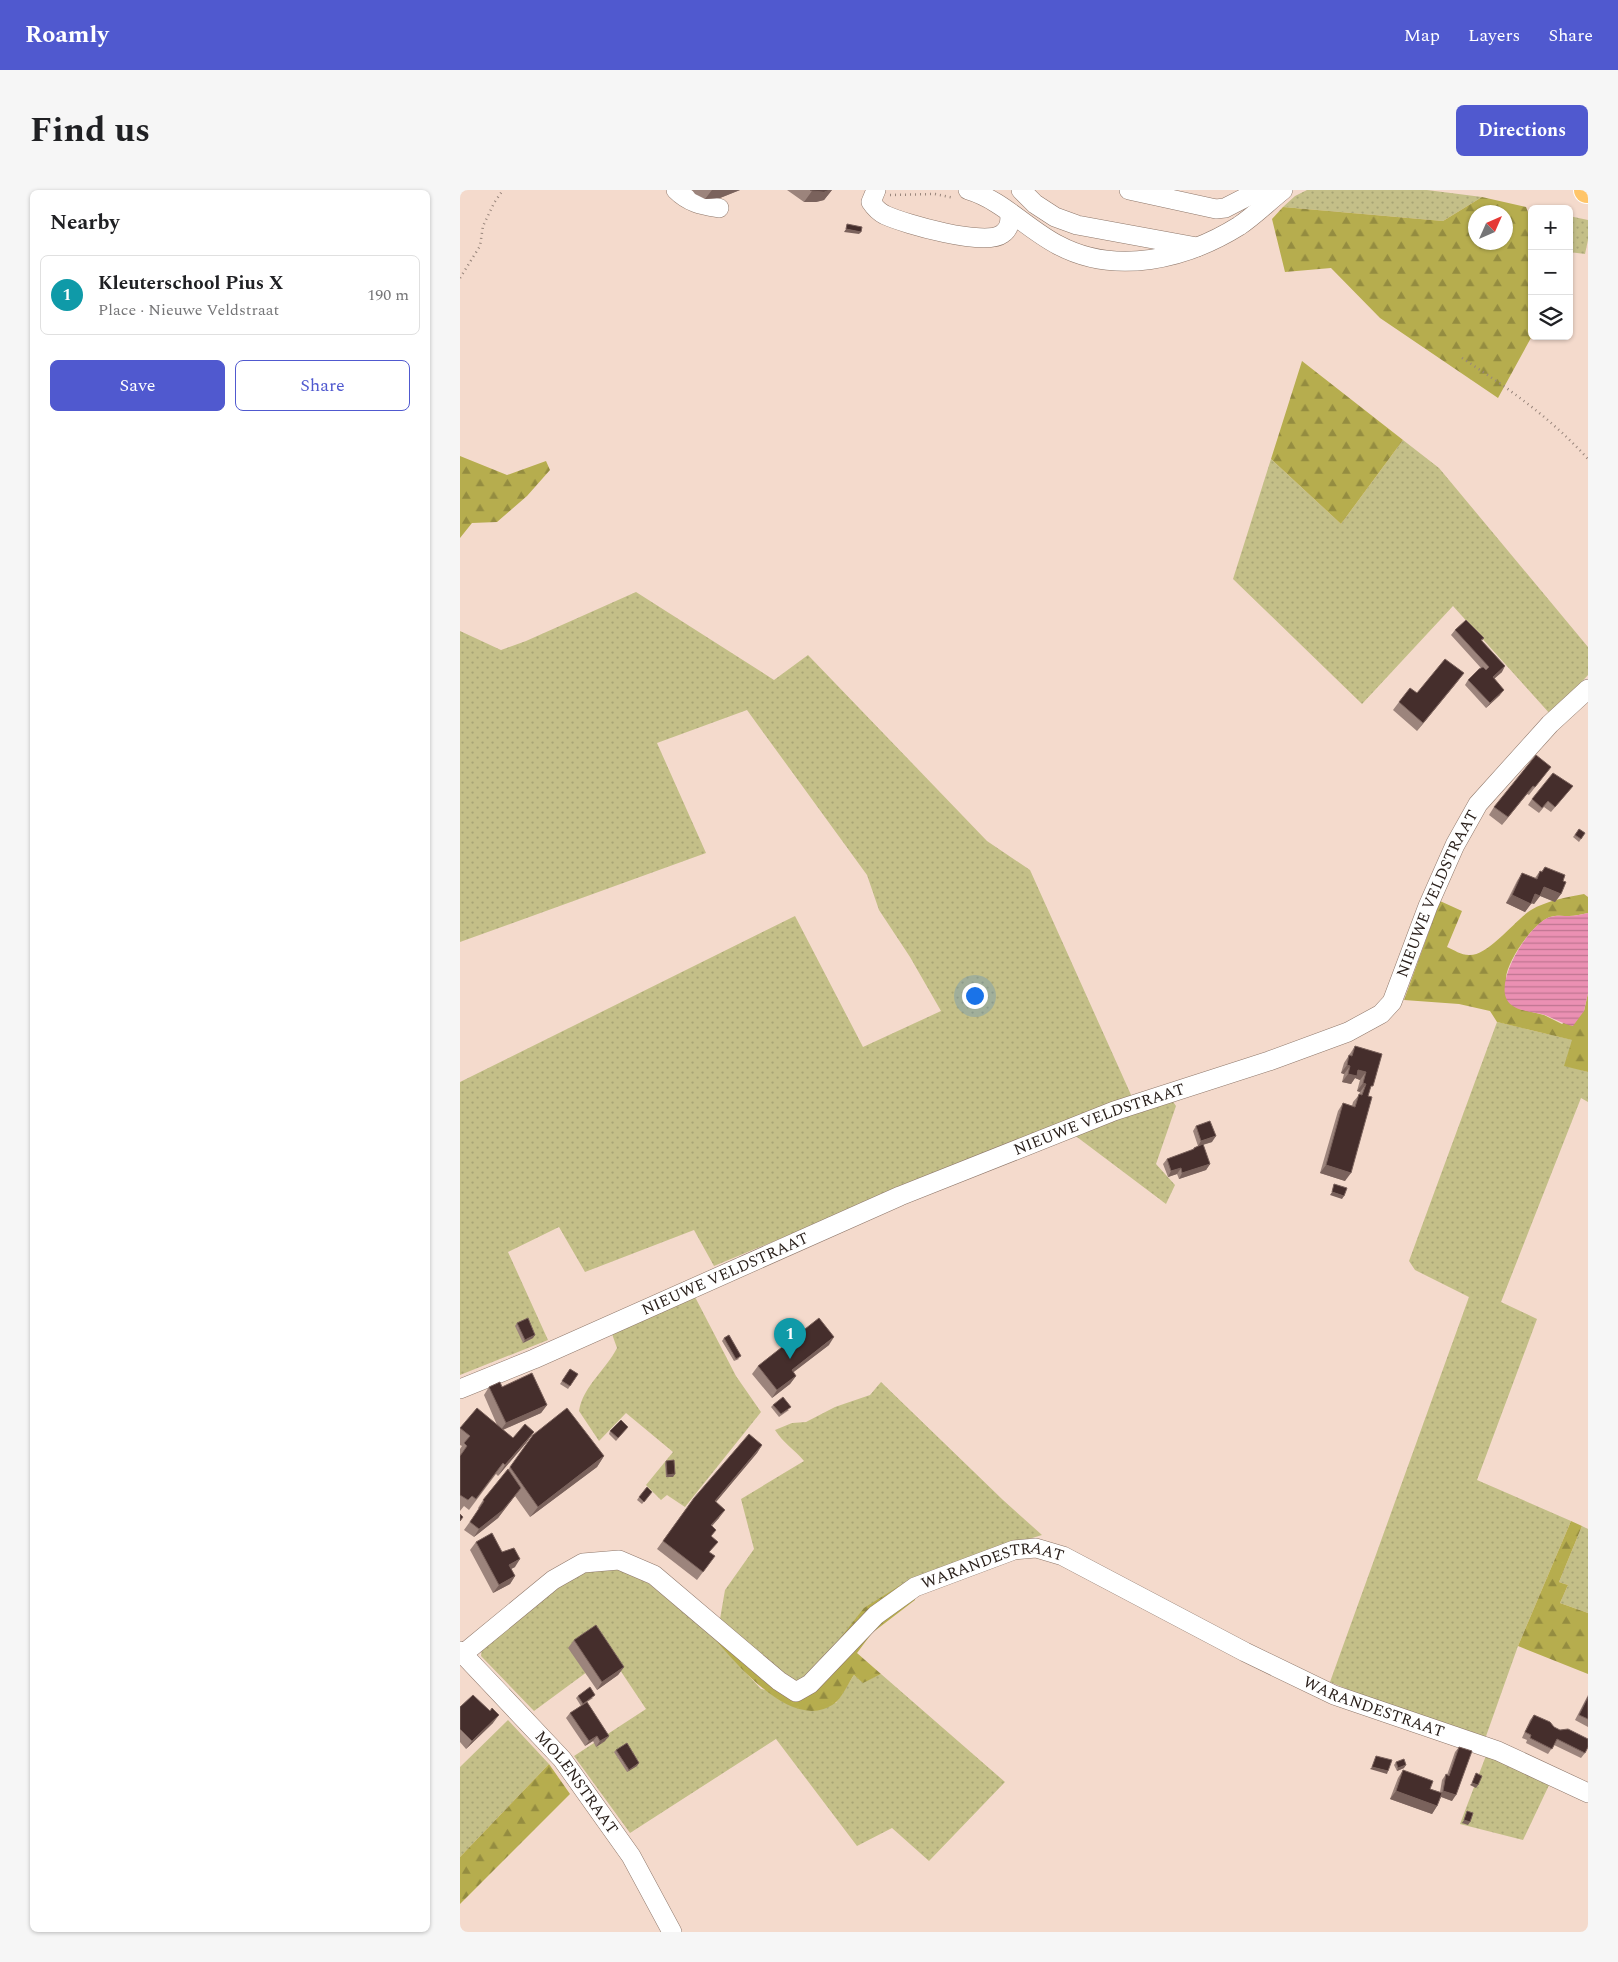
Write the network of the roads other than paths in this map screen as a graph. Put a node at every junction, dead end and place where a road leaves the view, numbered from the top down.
1 (676, 190) edge
2 (1021, 190) edge
3 (1130, 190) edge
4 (1260, 190) edge
5 (1283, 190) edge
6 (875, 191) edge
7 (963, 195) edge
8 (719, 208) dead end
9 (1010, 213) junction
10 (1198, 248) junction
11 (1588, 689) edge
12 (460, 1389) edge
13 (462, 1652) edge
14 (1587, 1789) edge
15 (672, 1932) edge

1 - 8 street
2 - 10 street
3 - 4 street
5 - 10 street
6 - 9 street
7 - 9 street
9 - 10 street
11 - 12 street, NIEUWE VELDSTRAAT
13 - 14 street, WARANDESTRAAT
13 - 15 street, MOLENSTRAAT

